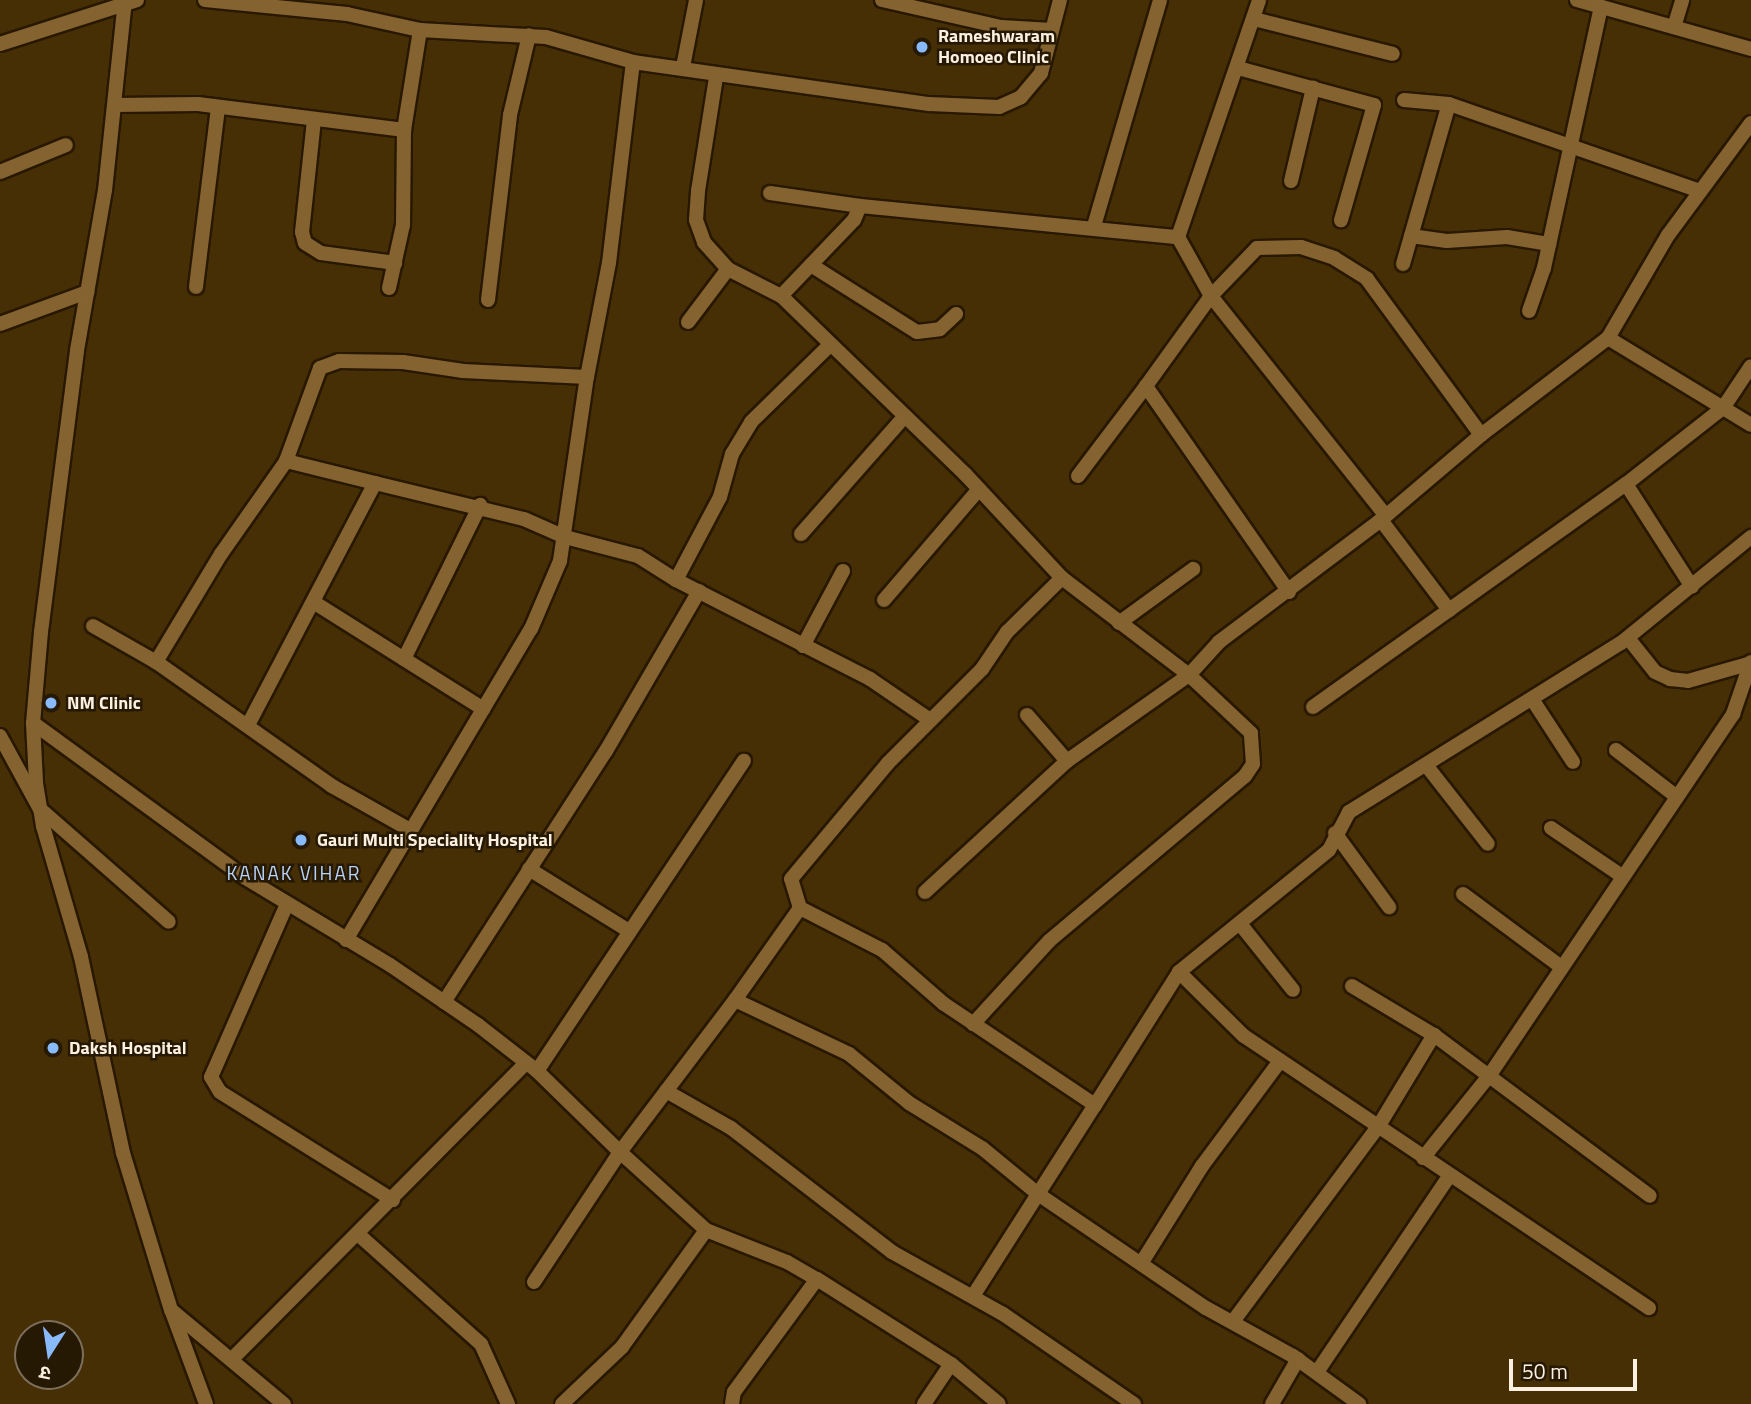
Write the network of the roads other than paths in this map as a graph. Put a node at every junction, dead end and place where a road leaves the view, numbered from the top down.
1 (125, 0) edge
2 (137, 0) edge
3 (205, 0) edge
4 (696, 0) edge
5 (883, 0) edge
6 (1060, 0) edge
7 (1160, 0) edge
8 (1259, 0) edge
9 (1577, 0) edge
10 (1682, 0) edge
11 (931, 6) edge
12 (1601, 7) junction
13 (1254, 19) junction
14 (1674, 27) junction
15 (420, 30) junction
16 (1052, 30) junction
17 (529, 35) junction
18 (0, 44) edge
19 (1751, 49) edge
20 (1393, 54) dead end
21 (634, 62) junction
22 (683, 67) junction
23 (1238, 68) junction
24 (716, 77) junction
25 (1313, 88) junction
26 (1404, 100) dead end
27 (1449, 104) junction
28 (115, 106) junction
29 (218, 109) junction
30 (314, 120) junction
31 (1751, 123) edge
32 (404, 130) junction
33 (1572, 144) junction
34 (66, 145) dead end
35 (0, 172) edge
36 (1291, 181) dead end
37 (1700, 191) junction
38 (770, 193) dead end
39 (860, 206) junction
40 (1341, 220) dead end
41 (1094, 226) junction
42 (1411, 236) junction
43 (1178, 237) junction
44 (1549, 244) junction
45 (395, 263) junction
46 (1403, 264) dead end
47 (811, 265) junction
48 (728, 269) junction
49 (196, 287) dead end
50 (390, 288) dead end
51 (87, 292) junction
52 (781, 296) junction
53 (1211, 296) junction
54 (488, 300) dead end
55 (1529, 311) dead end
56 (956, 314) dead end
57 (688, 323) dead end
58 (0, 324) edge
59 (1608, 338) junction
60 (829, 346) junction
61 (1751, 366) edge
62 (587, 377) junction
63 (1146, 386) junction
64 (1723, 408) junction
65 (905, 416) junction
66 (1751, 425) edge
67 (1481, 435) junction
68 (286, 461) junction
69 (1077, 476) dead end
70 (374, 483) junction
71 (1626, 484) junction
72 (979, 489) junction
73 (480, 505) junction
74 (1383, 517) junction
75 (801, 534) dead end
76 (565, 537) junction
77 (1751, 537) edge
78 (1193, 569) dead end
79 (843, 571) dead end
80 (1062, 579) junction
81 (676, 580) junction
82 (1692, 587) junction
83 (699, 591) junction
84 (1289, 592) junction
85 (884, 600) dead end
86 (315, 603) junction
87 (1449, 610) junction
88 (1119, 623) junction
89 (93, 626) dead end
90 (1629, 638) junction
91 (803, 646) junction
92 (404, 659) junction
93 (156, 662) junction
94 (1751, 662) edge
95 (1189, 675) junction
96 (1532, 699) junction
97 (1313, 707) dead end
98 (483, 709) junction
99 (1027, 715) dead end
100 (930, 720) junction
101 (33, 723) junction
102 (248, 725) junction
103 (0, 736) edge
104 (1616, 750) dead end
105 (744, 761) dead end
106 (1067, 761) junction
107 (1573, 762) dead end
108 (1426, 765) junction
109 (1677, 797) junction
110 (40, 809) junction
111 (1550, 828) dead end
112 (410, 830) junction
113 (1335, 833) junction
114 (1488, 844) dead end
115 (529, 869) junction
116 (1622, 876) junction
117 (925, 892) dead end
118 (1463, 894) dead end
119 (287, 904) junction
120 (1389, 907) dead end
121 (800, 908) junction
122 (169, 922) dead end
123 (1241, 925) junction
124 (629, 931) junction
125 (346, 940) junction
126 (1560, 966) junction
127 (1179, 972) junction
128 (1352, 986) dead end
129 (1293, 990) dead end
130 (735, 1000) junction
131 (444, 1002) junction
132 (973, 1024) junction
133 (1434, 1035) junction
134 (1280, 1061) junction
135 (531, 1067) junction
136 (1489, 1076) junction
137 (666, 1091) junction
138 (1096, 1105) junction
139 (1377, 1126) junction
140 (620, 1152) junction
141 (1423, 1158) junction
142 (1449, 1176) junction
143 (1038, 1194) junction
144 (1650, 1196) dead end
145 (393, 1200) junction
146 (706, 1230) junction
147 (359, 1235) junction
148 (1142, 1262) junction
149 (817, 1279) junction
150 (534, 1282) dead end
151 (973, 1296) junction
152 (1649, 1308) dead end
153 (171, 1310) junction
154 (1234, 1320) junction
155 (232, 1359) junction
156 (1298, 1359) junction
157 (951, 1364) junction
158 (1317, 1372) junction
159 (206, 1404) edge
160 (284, 1404) edge
161 (508, 1404) edge
162 (562, 1404) edge
163 (732, 1404) edge
164 (924, 1404) edge
165 (999, 1404) edge
166 (1134, 1404) edge
167 (1272, 1404) edge
168 (1359, 1404) edge

1 - 2 street
1 - 18 street
1 - 28 street
3 - 15 street
4 - 22 street
5 - 11 street
6 - 16 street
7 - 41 street
8 - 13 street
9 - 12 street
10 - 14 street
11 - 16 street
12 - 14 street
12 - 33 street
13 - 20 street
13 - 23 street
14 - 19 street
15 - 17 street
15 - 32 street
16 - 24 street
17 - 21 street
17 - 54 street
21 - 22 street
21 - 62 street
22 - 24 street
23 - 25 street
23 - 43 street
24 - 48 street
25 - 36 street
25 - 40 street
26 - 27 street
27 - 33 street
27 - 42 street
28 - 29 street
28 - 51 street
29 - 30 street
29 - 49 street
30 - 32 street
30 - 45 street
31 - 37 street
32 - 45 street
33 - 37 street
33 - 44 street
34 - 35 street
37 - 59 street
38 - 39 street
39 - 41 street
39 - 47 street
41 - 43 street
42 - 44 street
42 - 46 street
43 - 53 street
44 - 55 street
45 - 50 street
47 - 52 street
47 - 56 street
48 - 52 street
48 - 57 street
51 - 58 street
51 - 101 street
52 - 60 street
53 - 63 street
53 - 67 street
53 - 74 street
59 - 64 street
59 - 67 street
60 - 65 street
60 - 81 street
61 - 64 street
62 - 68 street
62 - 76 street
63 - 69 street
63 - 84 street
64 - 66 street
64 - 71 street
65 - 72 street
65 - 75 street
67 - 74 street
68 - 70 street
68 - 93 street
70 - 73 street
70 - 86 street
71 - 82 street
71 - 87 street
72 - 80 street
72 - 85 street
73 - 76 street
73 - 92 street
74 - 84 street
74 - 87 street
76 - 81 street
76 - 98 street
77 - 82 street
78 - 88 street
79 - 91 street
80 - 88 street
80 - 100 street
81 - 83 street
82 - 90 street
83 - 91 street
83 - 115 street
84 - 95 street
86 - 92 street
86 - 102 street
87 - 97 street
88 - 95 street
89 - 93 street
90 - 94 street
90 - 96 street
91 - 100 street
92 - 98 street
93 - 102 street
94 - 109 street
95 - 106 street
95 - 132 street
96 - 107 street
96 - 108 street
98 - 112 street
99 - 106 street
100 - 121 street
101 - 110 street
101 - 119 street
102 - 112 street
103 - 110 street
104 - 109 street
105 - 124 street
106 - 117 street
108 - 113 street
108 - 114 street
109 - 116 street
110 - 122 street
110 - 153 street
111 - 116 street
112 - 125 street
113 - 120 street
113 - 123 street
115 - 124 street
115 - 131 street
116 - 126 street
118 - 126 street
119 - 125 street
119 - 145 street
121 - 130 street
121 - 132 street
123 - 127 street
123 - 129 street
124 - 135 street
125 - 131 street
126 - 136 street
127 - 134 street
127 - 138 street
128 - 133 street
130 - 137 street
130 - 143 street
131 - 135 street
132 - 138 street
133 - 136 street
133 - 139 street
134 - 139 street
134 - 148 street
135 - 140 street
135 - 145 street
136 - 141 street
136 - 144 street
137 - 140 street
137 - 151 street
138 - 143 street
139 - 141 street
139 - 154 street
140 - 146 street
140 - 150 street
141 - 142 street
142 - 152 street
142 - 158 street
143 - 148 street
143 - 151 street
145 - 147 street
146 - 149 street
146 - 162 street
147 - 155 street
147 - 161 street
148 - 154 street
149 - 157 street
149 - 163 street
151 - 166 street
153 - 155 street
153 - 159 street
154 - 156 street
155 - 160 street
156 - 158 street
156 - 167 street
157 - 164 street
157 - 165 street
158 - 168 street

